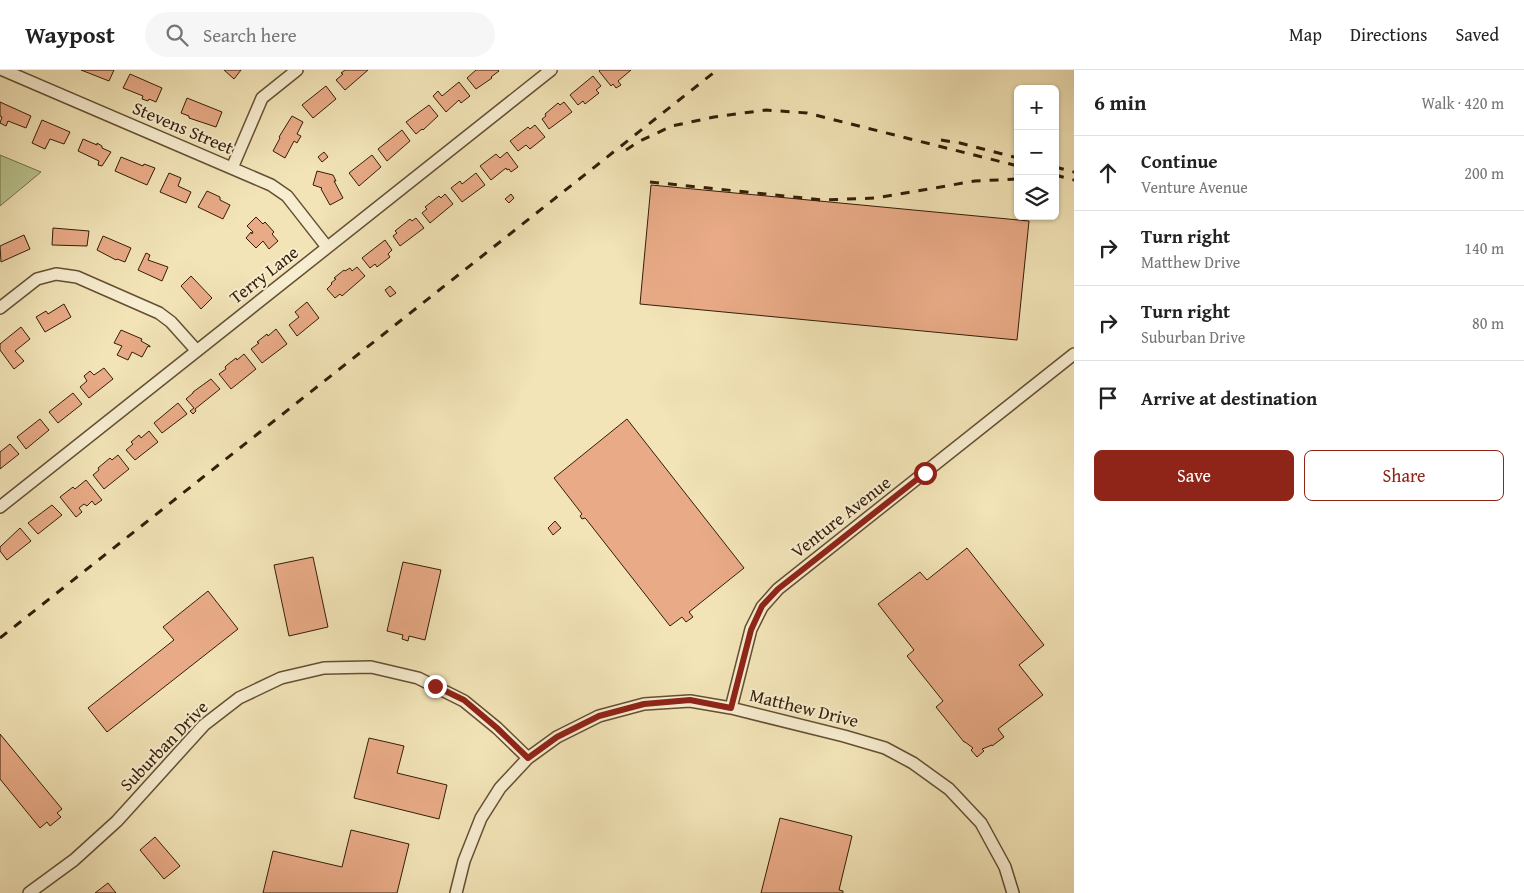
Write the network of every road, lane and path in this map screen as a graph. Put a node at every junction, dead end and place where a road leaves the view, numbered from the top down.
1 (3, 70) edge
2 (297, 70) edge
3 (551, 70) edge
4 (232, 168) junction
5 (327, 247) junction
6 (0, 308) edge
7 (197, 351) junction
8 (1074, 354) edge
9 (0, 507) edge
10 (731, 708) junction
11 (528, 758) junction
12 (29, 893) edge
13 (456, 893) edge
14 (1014, 893) edge

1 - 4 street, Stevens Street
2 - 4 street
3 - 5 street, Terry Lane
4 - 5 street, Stevens Street
5 - 7 street, Terry Lane
6 - 7 street
7 - 9 street, Terry Lane
8 - 10 street, Venture Avenue
10 - 11 street, Matthew Drive
10 - 14 street, Matthew Drive
11 - 12 street, Suburban Drive
11 - 13 street, Matthew Drive

